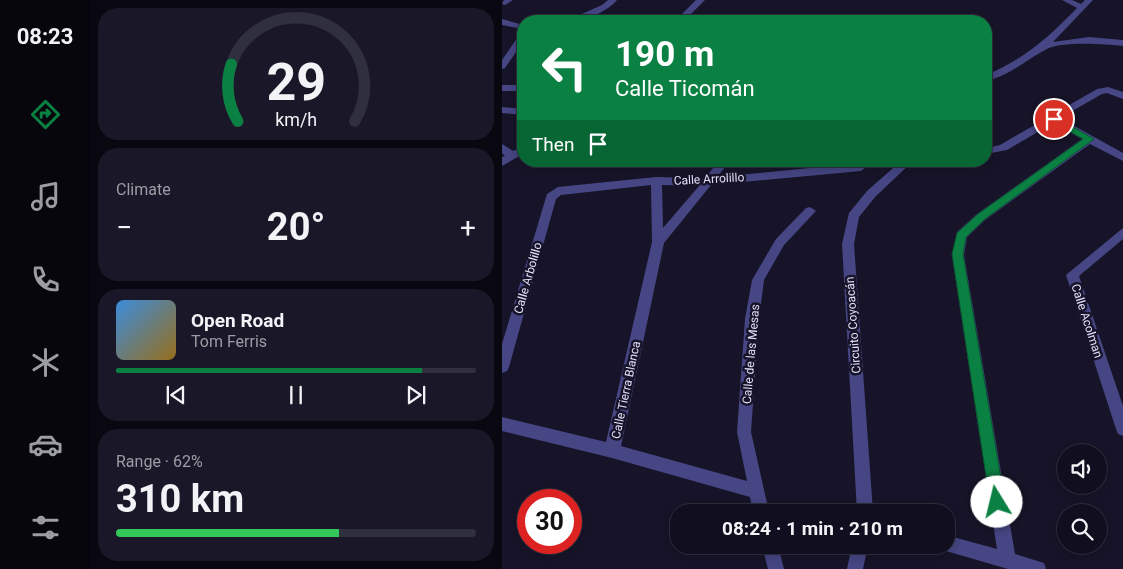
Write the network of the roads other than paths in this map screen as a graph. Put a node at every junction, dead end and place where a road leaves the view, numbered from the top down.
1 (613, 0) edge
2 (702, 0) edge
3 (1066, 0) edge
4 (1089, 0) edge
5 (1082, 8) junction
6 (585, 15) edge
7 (686, 15) edge
8 (502, 22) edge
9 (517, 26) edge
10 (1122, 42) edge
11 (517, 45) edge
12 (1046, 46) junction
13 (502, 66) edge
14 (992, 75) edge
15 (502, 88) edge
16 (517, 88) edge
17 (1122, 96) edge
18 (502, 110) edge
19 (517, 111) edge
20 (1054, 119) junction
21 (1090, 139) junction
22 (502, 147) edge
23 (992, 150) edge
24 (517, 153) edge
25 (512, 155) junction
26 (1122, 158) edge
27 (502, 162) edge
28 (720, 167) edge
29 (861, 167) dead end
30 (901, 167) edge
31 (656, 181) junction
32 (707, 182) junction
33 (558, 191) joint
34 (810, 211) dead end
35 (1122, 232) edge
36 (658, 242) junction
37 (502, 367) edge
38 (502, 424) edge
39 (1122, 429) edge
40 (612, 451) junction
41 (756, 491) junction
42 (759, 504) edge
43 (864, 504) edge
44 (955, 545) edge
45 (772, 554) edge
46 (858, 554) edge
47 (1007, 559) junction
48 (776, 569) edge
49 (855, 569) edge
50 (1038, 569) edge

1 - 6 street
2 - 7 street
3 - 5 street
4 - 5 street
5 - 12 street
8 - 9 street
10 - 12 street
11 - 13 street
12 - 14 street
15 - 16 street
17 - 20 street
18 - 19 street
20 - 21 street
20 - 23 street
21 - 26 street
21 - 47 street
22 - 25 street
24 - 25 street
25 - 27 street
28 - 32 street, Calle Tierra Blanca
29 - 32 street, Calle Arrolillo
30 - 43 street, Circuito Coyoacán
31 - 32 street, Calle Arrolillo
31 - 33 street, Calle Arrolillo
31 - 36 street, Calle Tierra Blanca
32 - 36 street, Calle Tierra Blanca
33 - 37 street, Calle Arbolillo
34 - 41 street, Calle de las Mesas
35 - 39 street, Calle Acolman
36 - 40 street, Calle Tierra Blanca
38 - 40 street
40 - 41 street, Calle Tierra Blanca
41 - 42 street, Calle de las Mesas
44 - 47 street
45 - 48 street
46 - 49 street
47 - 50 street

